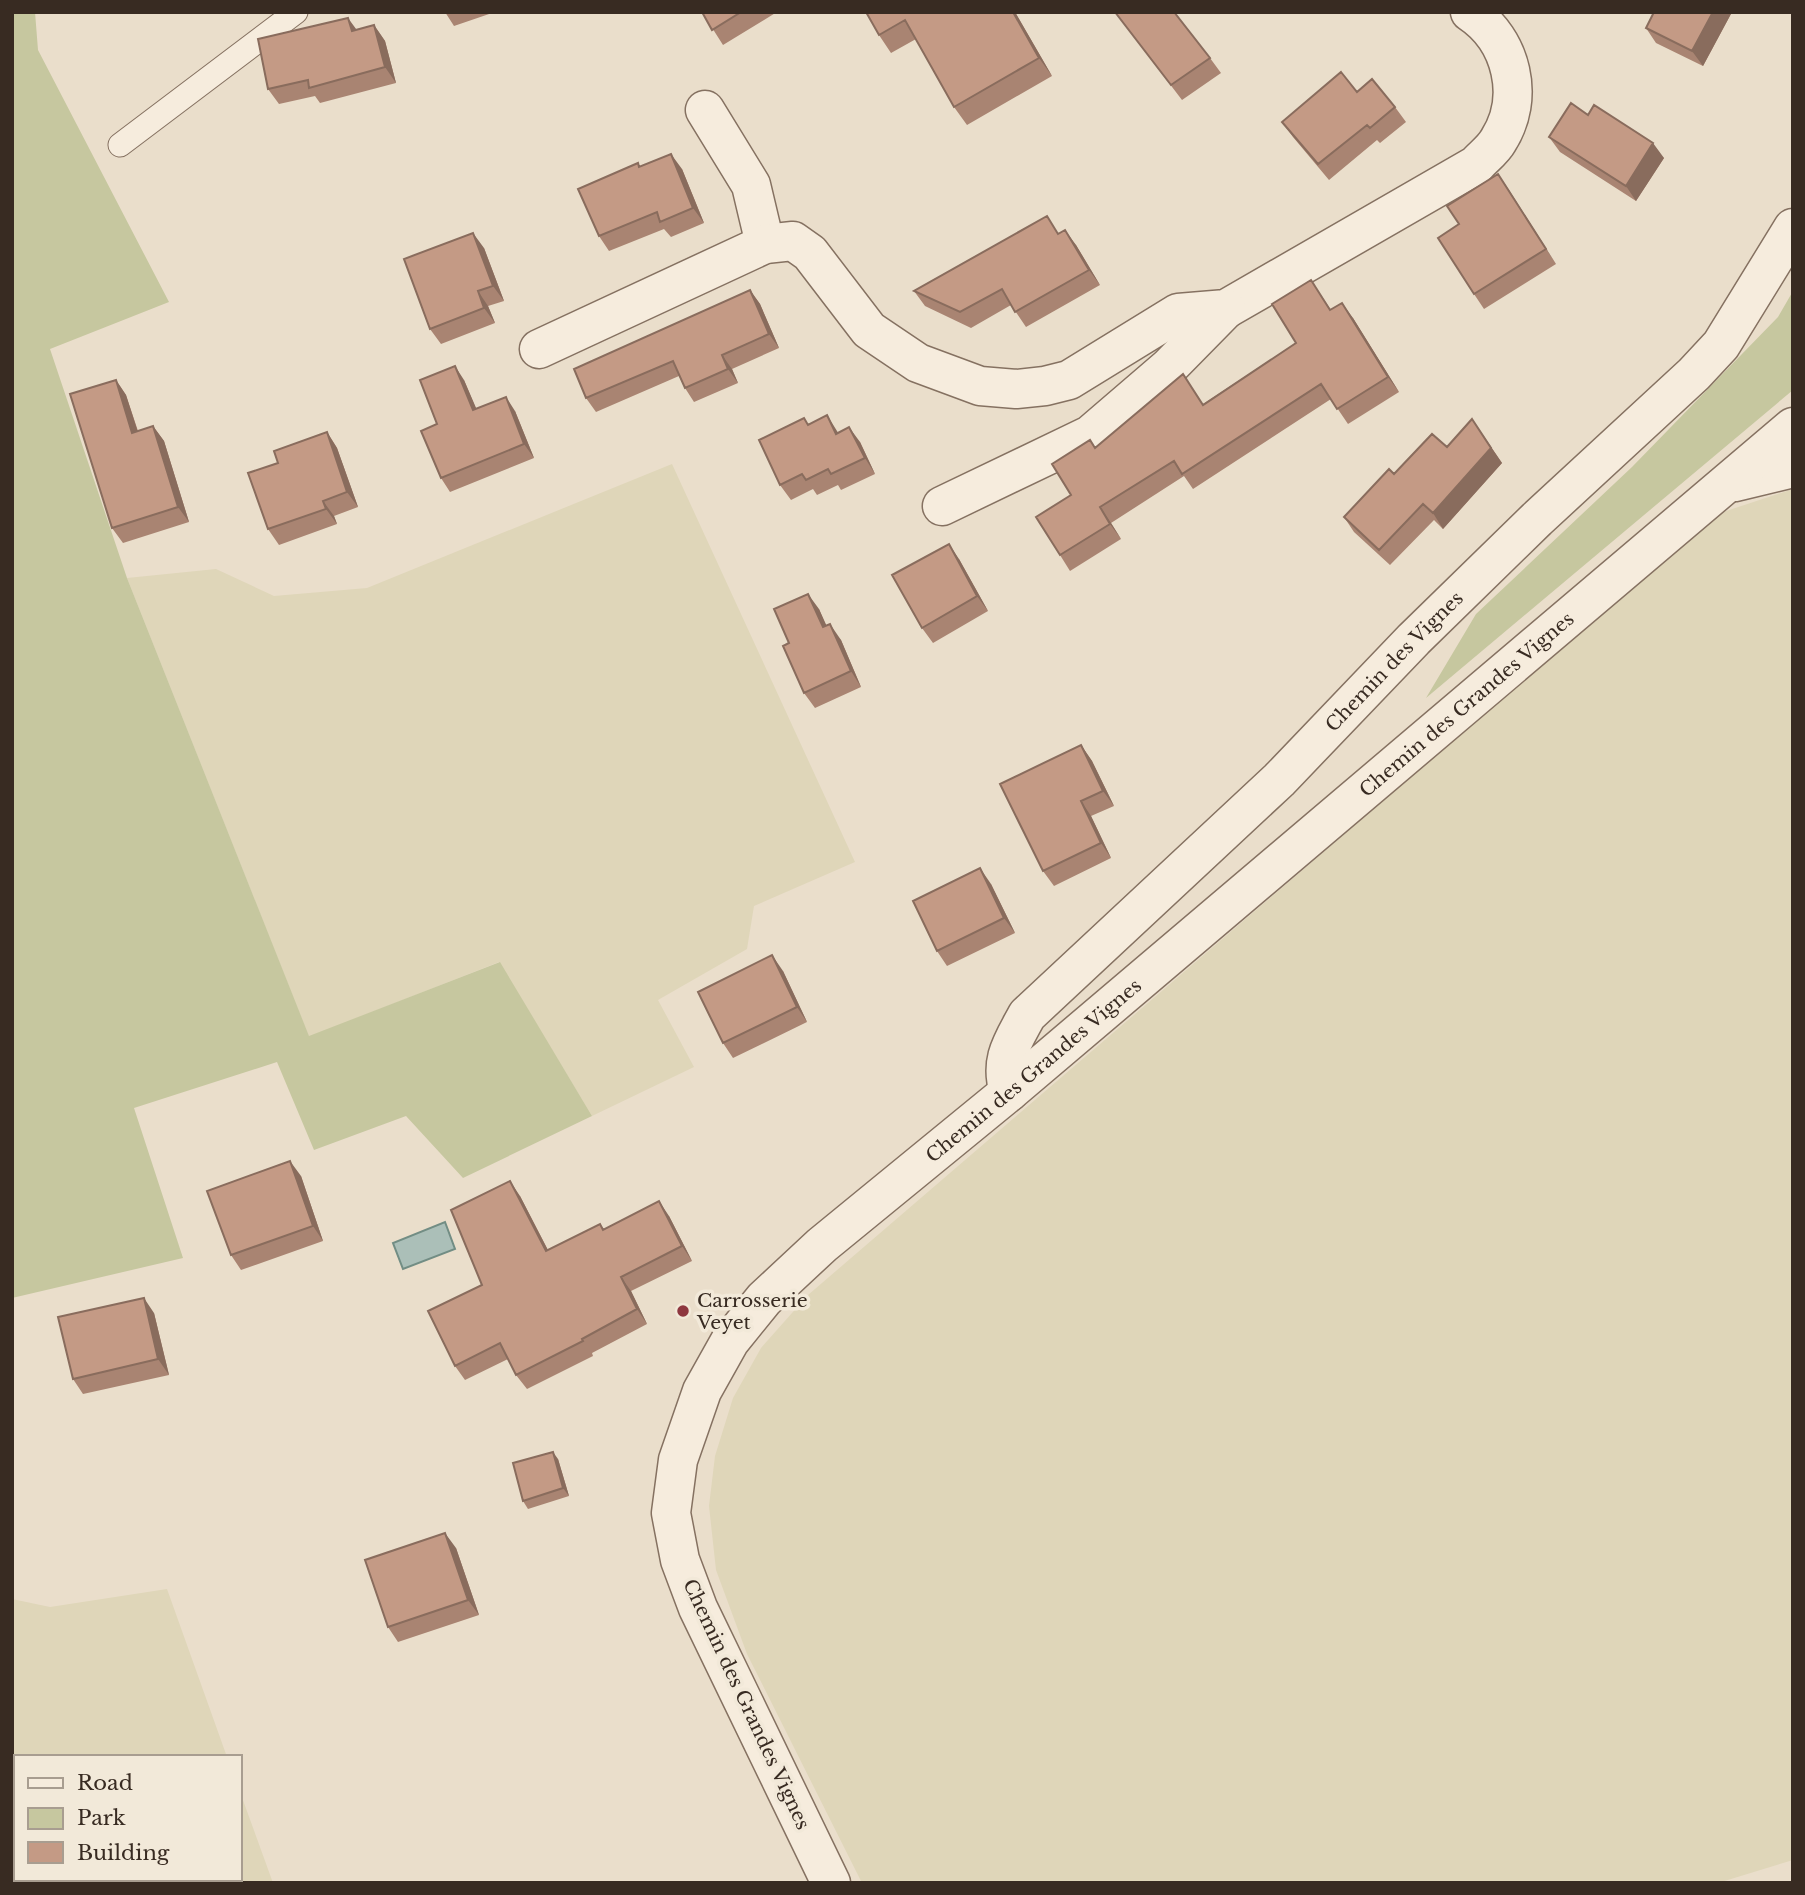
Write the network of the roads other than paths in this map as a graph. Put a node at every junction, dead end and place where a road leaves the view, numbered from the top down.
1 (296, 12) edge
2 (1469, 12) edge
3 (705, 110) dead end
4 (120, 145) dead end
5 (1793, 228) edge
6 (765, 243) junction
7 (1226, 309) junction
8 (540, 349) dead end
9 (1793, 428) edge
10 (1793, 468) edge
11 (1727, 484) junction
12 (942, 506) dead end
13 (1009, 1092) junction
14 (831, 1883) edge

1 - 4 lane
2 - 7 street
3 - 6 street
5 - 13 street, Chemin des Vignes
6 - 7 street
6 - 8 street
7 - 12 street
9 - 11 street, Chemin des Grandes Vignes
10 - 11 street
11 - 13 street, Chemin des Grandes Vignes
13 - 14 street, Chemin des Grandes Vignes

